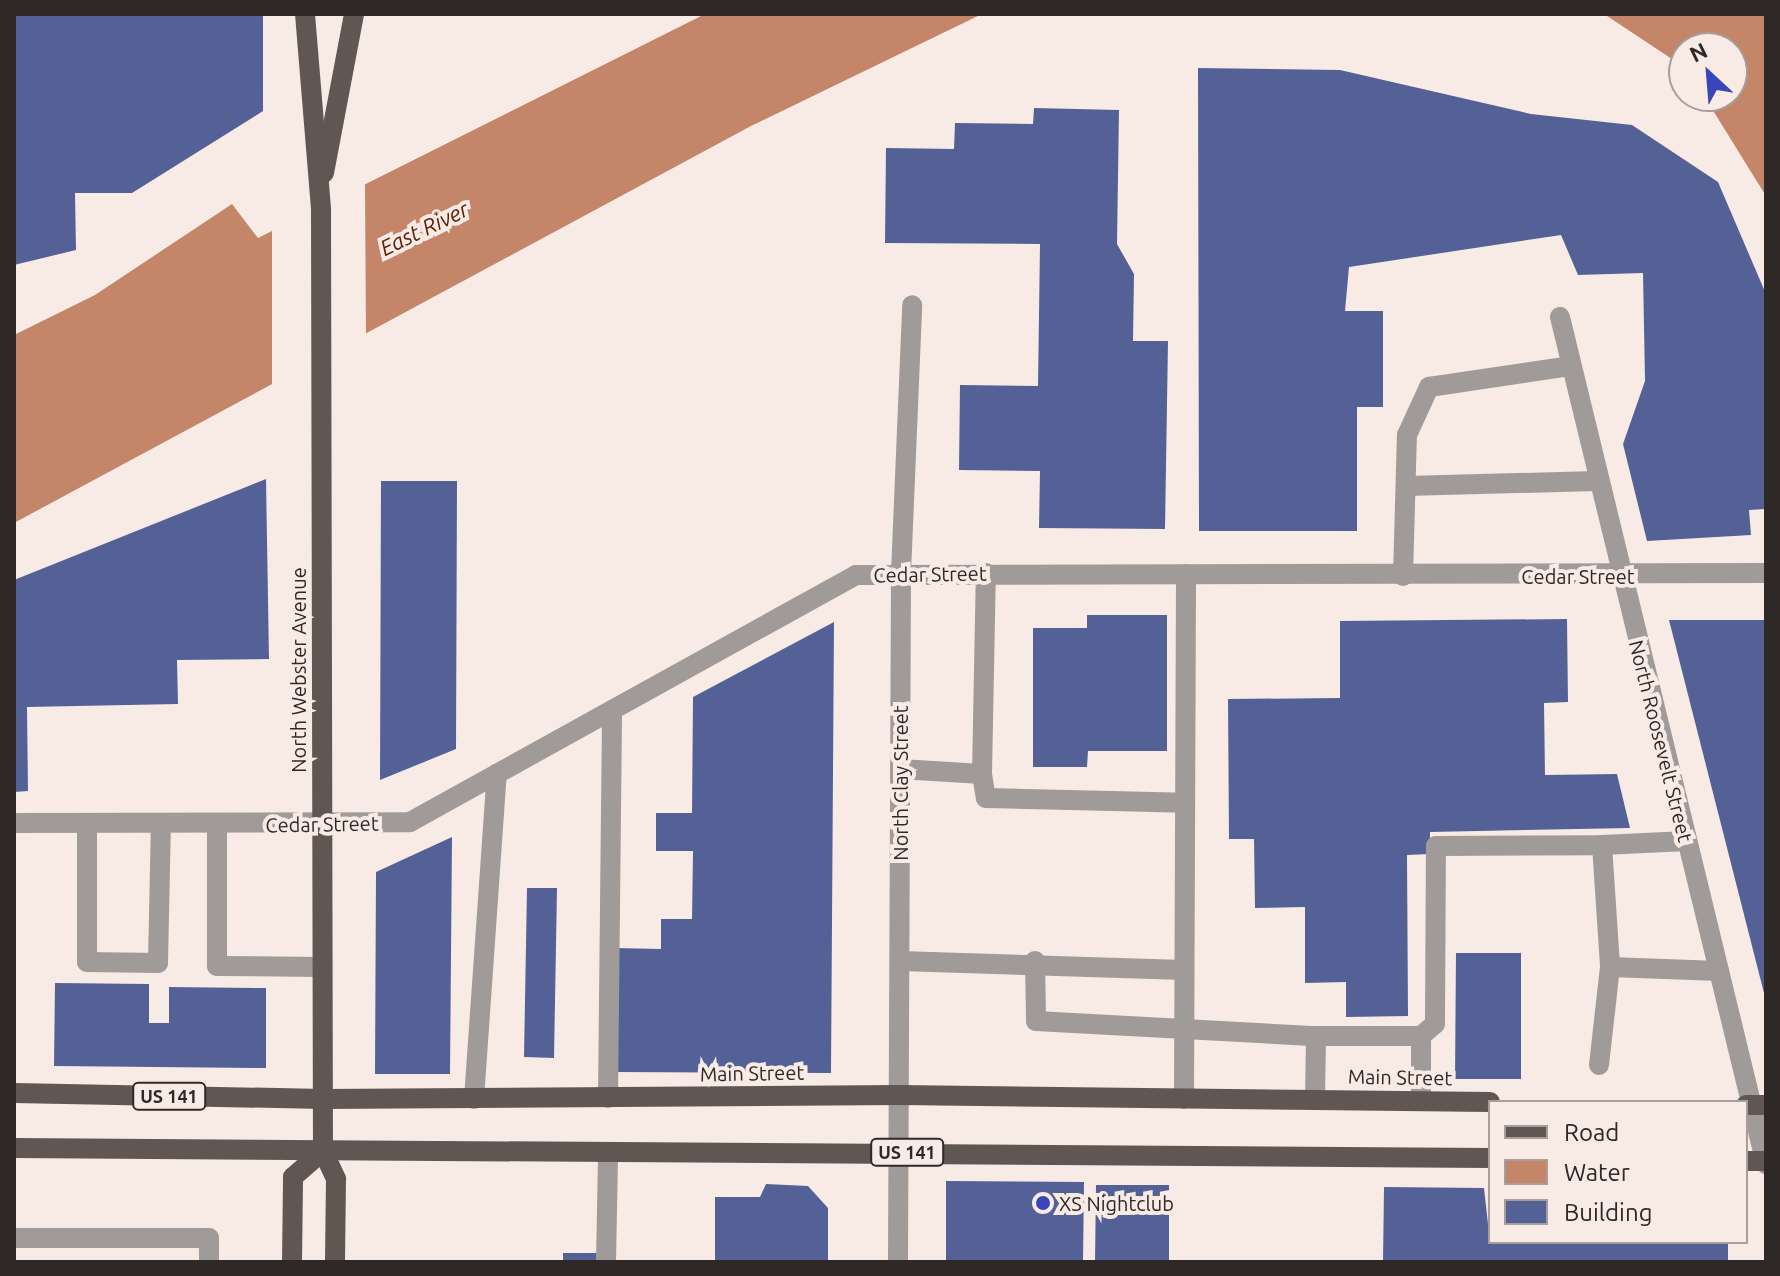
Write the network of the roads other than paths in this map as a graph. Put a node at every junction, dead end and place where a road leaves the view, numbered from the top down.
1 (305, 14) edge
2 (354, 14) edge
3 (320, 188) junction
4 (912, 305) dead end
5 (1560, 317) dead end
6 (1571, 366) junction
7 (1597, 481) junction
8 (1406, 486) junction
9 (901, 573) junction
10 (986, 573) junction
11 (1766, 573) edge
12 (1186, 574) junction
13 (1403, 576) junction
14 (1619, 577) junction
15 (612, 710) junction
16 (900, 769) junction
17 (497, 774) junction
18 (982, 774) junction
19 (1184, 803) junction
20 (14, 823) edge
21 (87, 824) junction
22 (161, 824) junction
23 (217, 825) junction
24 (323, 825) junction
25 (1687, 841) junction
26 (1602, 845) junction
27 (900, 961) junction
28 (1035, 961) junction
29 (322, 967) junction
30 (1610, 967) junction
31 (1184, 970) junction
32 (1719, 971) junction
33 (1184, 1025) junction
34 (1316, 1036) junction
35 (1421, 1036) junction
36 (1599, 1065) dead end
37 (14, 1093) edge
38 (899, 1095) junction
39 (608, 1098) junction
40 (324, 1099) junction
41 (474, 1099) junction
42 (1184, 1099) junction
43 (1315, 1100) junction
44 (1421, 1101) junction
45 (1488, 1102) edge
46 (1755, 1105) edge
47 (14, 1148) edge
48 (323, 1151) junction
49 (898, 1152) junction
50 (608, 1154) junction
51 (1488, 1158) edge
52 (1766, 1162) edge
53 (14, 1238) edge
54 (209, 1262) edge
55 (292, 1262) edge
56 (335, 1262) edge
57 (606, 1262) edge
58 (898, 1262) edge

1 - 3 main road, North Webster Avenue
2 - 3 main road, North Webster Avenue
3 - 24 main road, North Webster Avenue
4 - 9 street, North Clay Street
5 - 6 street, North Roosevelt Street
6 - 7 street, North Roosevelt Street
6 - 8 street
7 - 8 street
7 - 14 street, North Roosevelt Street
8 - 13 street
9 - 10 street, Cedar Street
9 - 15 street, Cedar Street
9 - 16 street, North Clay Street
10 - 12 street, Cedar Street
10 - 18 street
11 - 14 street, Cedar Street
12 - 13 street, Cedar Street
12 - 19 street
13 - 14 street, Cedar Street
14 - 25 street, North Roosevelt Street
15 - 17 street, Cedar Street
15 - 39 street
16 - 18 street
16 - 27 street, North Clay Street
17 - 24 street, Cedar Street
17 - 41 street
18 - 19 street
19 - 31 street
20 - 21 street, Cedar Street
21 - 22 street, Cedar Street
21 - 22 street
22 - 23 street, Cedar Street
23 - 24 street, Cedar Street
23 - 29 street
24 - 29 main road, North Webster Avenue
25 - 26 street
25 - 32 street, North Roosevelt Street
26 - 30 street
26 - 35 street
27 - 28 street
27 - 38 street, North Clay Street
28 - 31 street
28 - 33 street
29 - 40 main road, North Webster Avenue
30 - 32 street
30 - 36 street
31 - 33 street
32 - 46 street, North Roosevelt Street
33 - 34 street
33 - 42 street
34 - 35 street
34 - 43 street
35 - 44 street
37 - 40 main road, Main Street / US 141
38 - 39 main road, Main Street / US 141
38 - 42 main road, Main Street / US 141
38 - 49 street, North Clay Street
39 - 41 main road, Main Street / US 141
40 - 41 main road, Main Street / US 141
40 - 48 main road, North Webster Avenue
42 - 43 main road, Main Street / US 141
43 - 44 main road, Main Street / US 141
44 - 45 main road, Main Street / US 141
46 - 52 street, North Roosevelt Street
47 - 48 main road, US 141
48 - 50 main road, US 141
48 - 55 main road
48 - 56 main road, North Webster Avenue
49 - 50 main road, US 141
49 - 51 main road, US 141
49 - 58 street, North Clay Street
50 - 57 street
53 - 54 street

